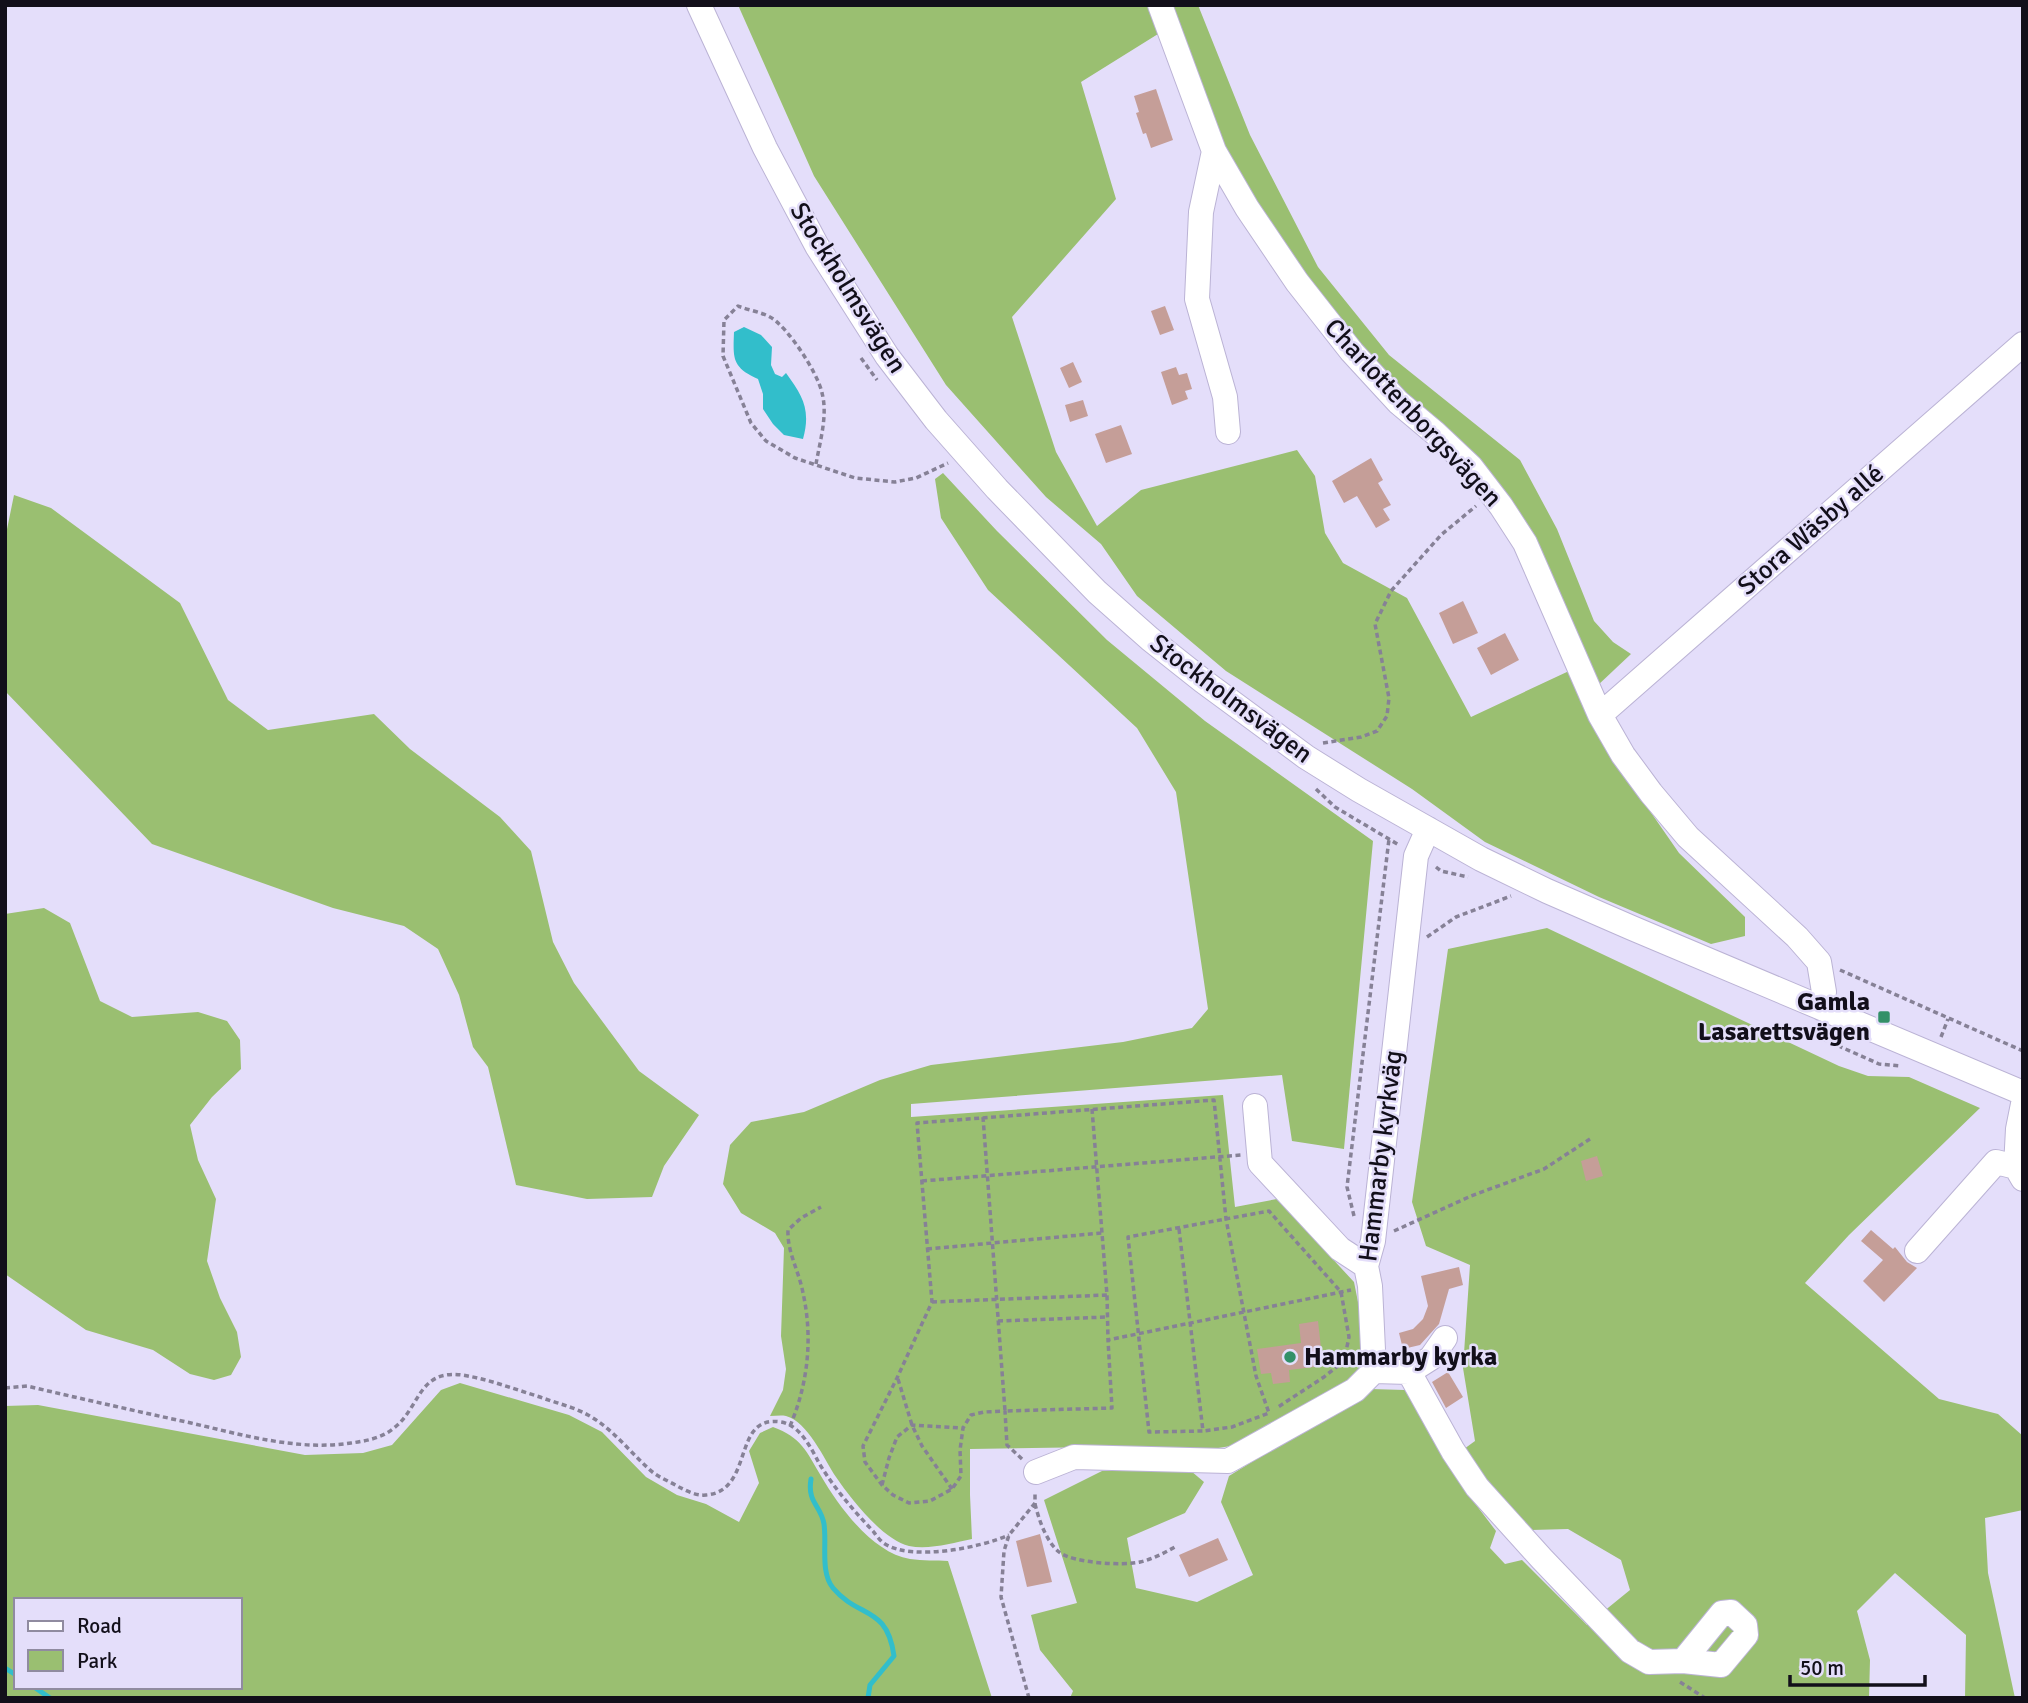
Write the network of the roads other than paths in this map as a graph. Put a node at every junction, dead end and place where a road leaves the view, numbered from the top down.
1 (699, 5) edge
2 (1160, 5) edge
3 (1214, 151) junction
4 (2023, 344) edge
5 (1228, 432) dead end
6 (1600, 715) junction
7 (1428, 829) junction
8 (1821, 1008) junction
9 (2023, 1093) edge
10 (2023, 1104) edge
11 (1255, 1106) dead end
12 (2019, 1173) edge
13 (1917, 1251) dead end
14 (1368, 1276) junction
15 (1445, 1338) dead end
16 (1374, 1371) junction
17 (1409, 1372) junction
18 (1037, 1472) road end
19 (1683, 1661) dead end

1 - 7 street, Stockholmsvägen
2 - 3 street, Charlottenborgsvägen
3 - 5 street
3 - 6 street, Charlottenborgsvägen
4 - 6 street, Stora Wäsby allé
6 - 8 street, Charlottenborgsvägen
7 - 8 street, Stockholmsvägen
7 - 14 street, Hammarby kyrkväg
8 - 9 street, Stockholmsvägen
10 - 12 street
11 - 14 street
12 - 13 street
14 - 16 street, Hammarby kyrkväg
15 - 17 street
16 - 17 street
16 - 18 street
17 - 19 street

